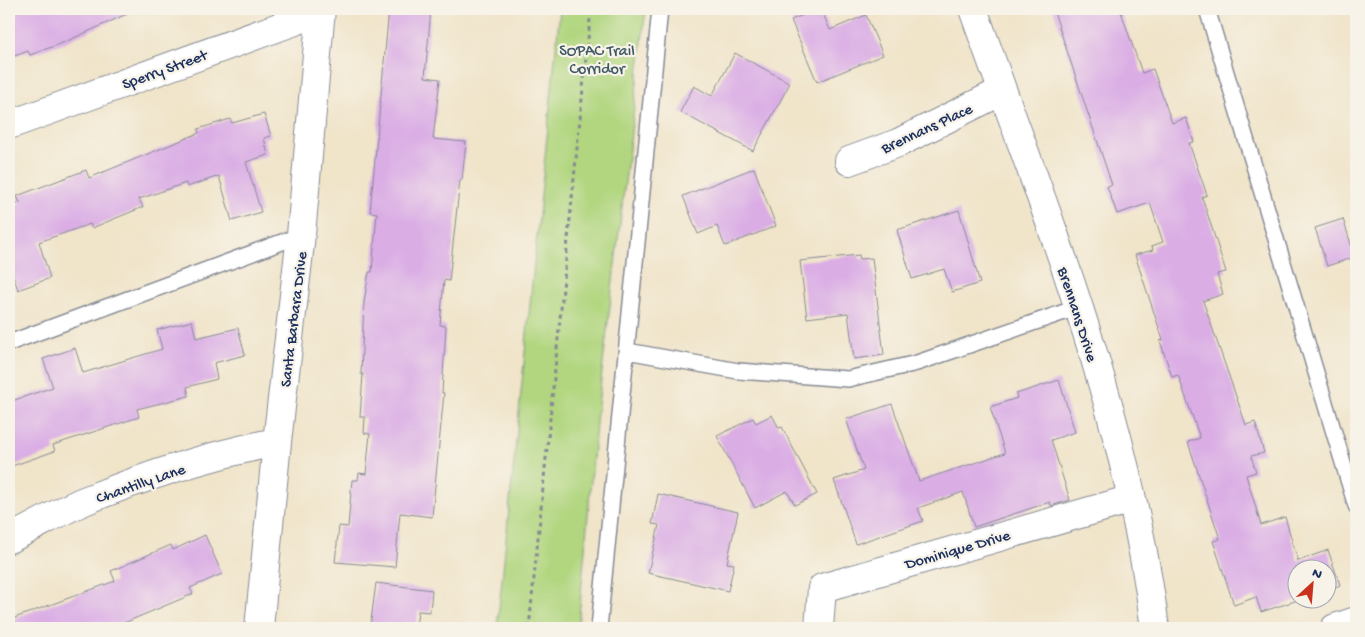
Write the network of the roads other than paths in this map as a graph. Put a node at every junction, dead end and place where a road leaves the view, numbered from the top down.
1 (660, 9) edge
2 (973, 9) edge
3 (1208, 9) edge
4 (320, 10) edge
5 (1002, 92) junction
6 (9, 125) edge
7 (849, 161) dead end
8 (302, 235) junction
9 (1079, 308) junction
10 (9, 343) edge
11 (627, 351) junction
12 (277, 442) junction
13 (1132, 498) junction
14 (1356, 506) edge
15 (9, 540) edge
16 (1356, 621) edge
17 (259, 628) edge
18 (599, 628) edge
19 (819, 628) edge
20 (1155, 628) edge
21 (1335, 628) edge

1 - 11 lane
2 - 5 street, Brennans Drive
3 - 14 lane
4 - 6 street, Sperry Street
4 - 8 street, Santa Barbara Drive
5 - 7 street, Brennans Place
5 - 9 street, Brennans Drive
8 - 10 lane
8 - 12 street, Santa Barbara Drive
9 - 11 lane
9 - 13 street, Brennans Drive
11 - 18 lane
12 - 15 street, Chantilly Lane
12 - 17 street, Santa Barbara Drive
13 - 19 street, Dominique Drive
13 - 20 street, Brennans Drive
16 - 21 street

